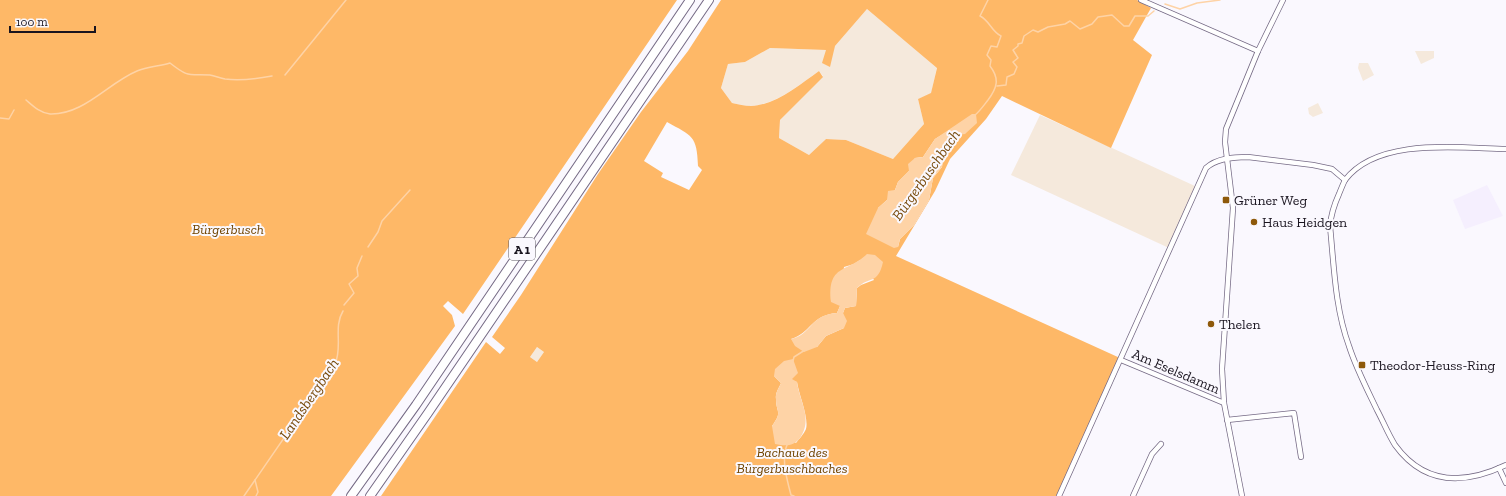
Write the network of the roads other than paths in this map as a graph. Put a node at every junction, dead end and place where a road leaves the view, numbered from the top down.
1 (690, 0) edge
2 (709, 0) edge
3 (1141, 0) edge
4 (1283, 0) edge
5 (1258, 51) junction
6 (1506, 149) edge
7 (1227, 159) junction
8 (1345, 180) junction
9 (1121, 360) junction
10 (1224, 403) junction
11 (1227, 420) junction
12 (1161, 444) dead end
13 (1301, 457) dead end
14 (1506, 465) edge
15 (1499, 468) junction
16 (1506, 483) edge
17 (351, 496) edge
18 (370, 496) edge
19 (1059, 496) edge
20 (1133, 496) edge
21 (1242, 496) edge

1 - 17 highway, A 1
2 - 18 highway, A 1
3 - 5 street
4 - 5 street
5 - 7 street
6 - 8 street
7 - 8 street
7 - 9 street
7 - 10 street
8 - 15 street
9 - 10 street, Am Eselsdamm
9 - 19 street
10 - 11 street
11 - 13 street
11 - 21 street
12 - 20 street
14 - 15 street
15 - 16 street

